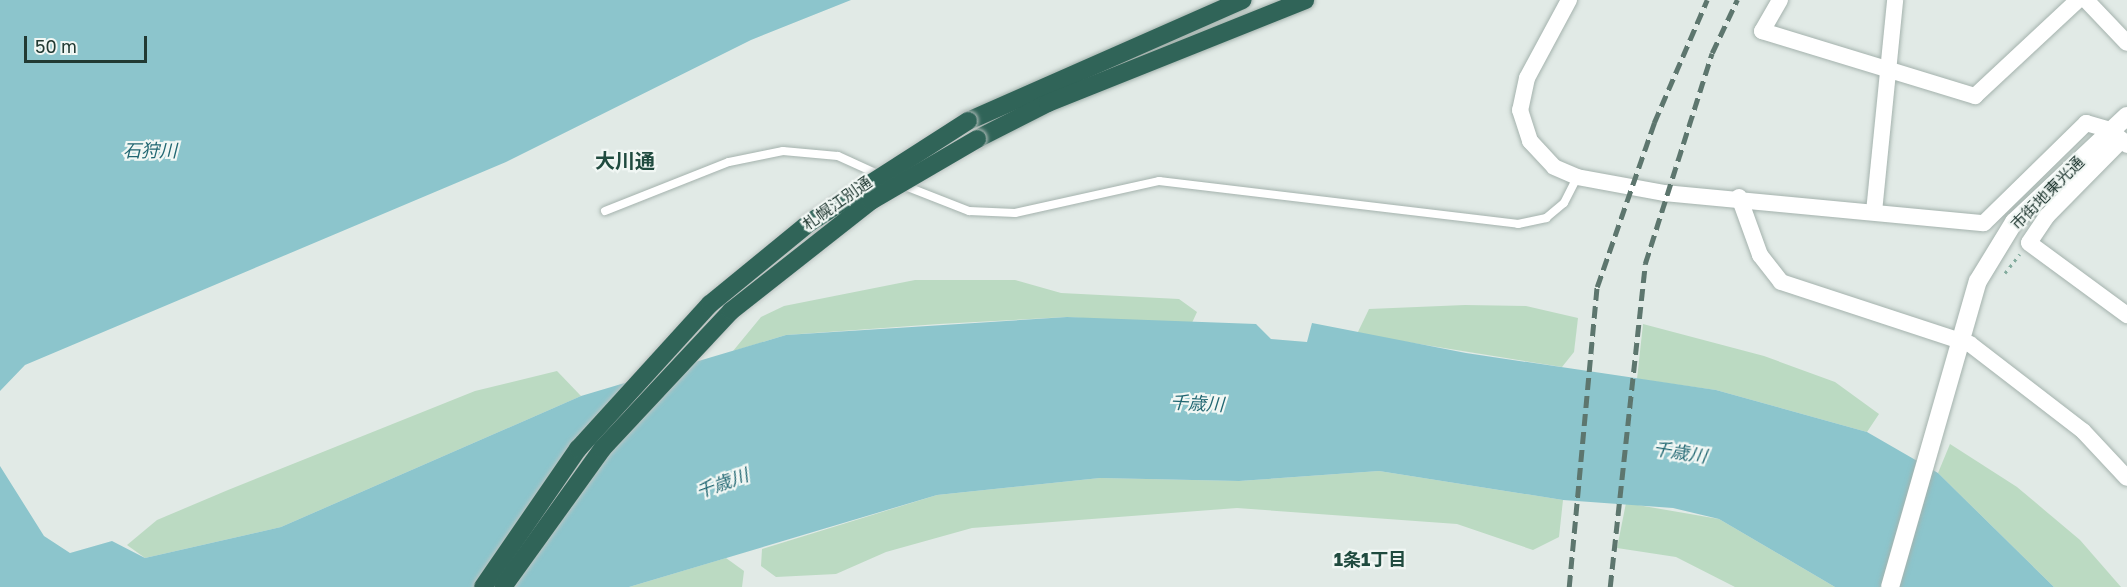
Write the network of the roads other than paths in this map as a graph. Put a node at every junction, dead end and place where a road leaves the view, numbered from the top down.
1 (1242, 0) edge
2 (1305, 0) edge
3 (1569, 0) edge
4 (1780, 0) edge
5 (1894, 0) edge
6 (2078, 0) edge
7 (2086, 0) edge
8 (2127, 43) edge
9 (1884, 69) junction
10 (2127, 116) edge
11 (2120, 138) edge
12 (1577, 177) junction
13 (1739, 197) junction
14 (605, 211) dead end
15 (1874, 212) junction
16 (2127, 315) edge
17 (1958, 338) junction
18 (2127, 478) edge
19 (483, 587) edge
20 (503, 587) edge
21 (1890, 587) edge

1 - 19 highway, 札幌江別通, bridge
2 - 20 highway, 札幌江別通, bridge
3 - 12 street
4 - 9 street
5 - 9 street
6 - 9 street
7 - 8 street
9 - 15 street
10 - 11 street, 市街地東光通
11 - 15 street
11 - 16 street
11 - 17 street, 市街地東光通
12 - 13 street
12 - 14 lane
13 - 15 street
13 - 17 street
17 - 18 street
17 - 21 street, 市街地東光通

